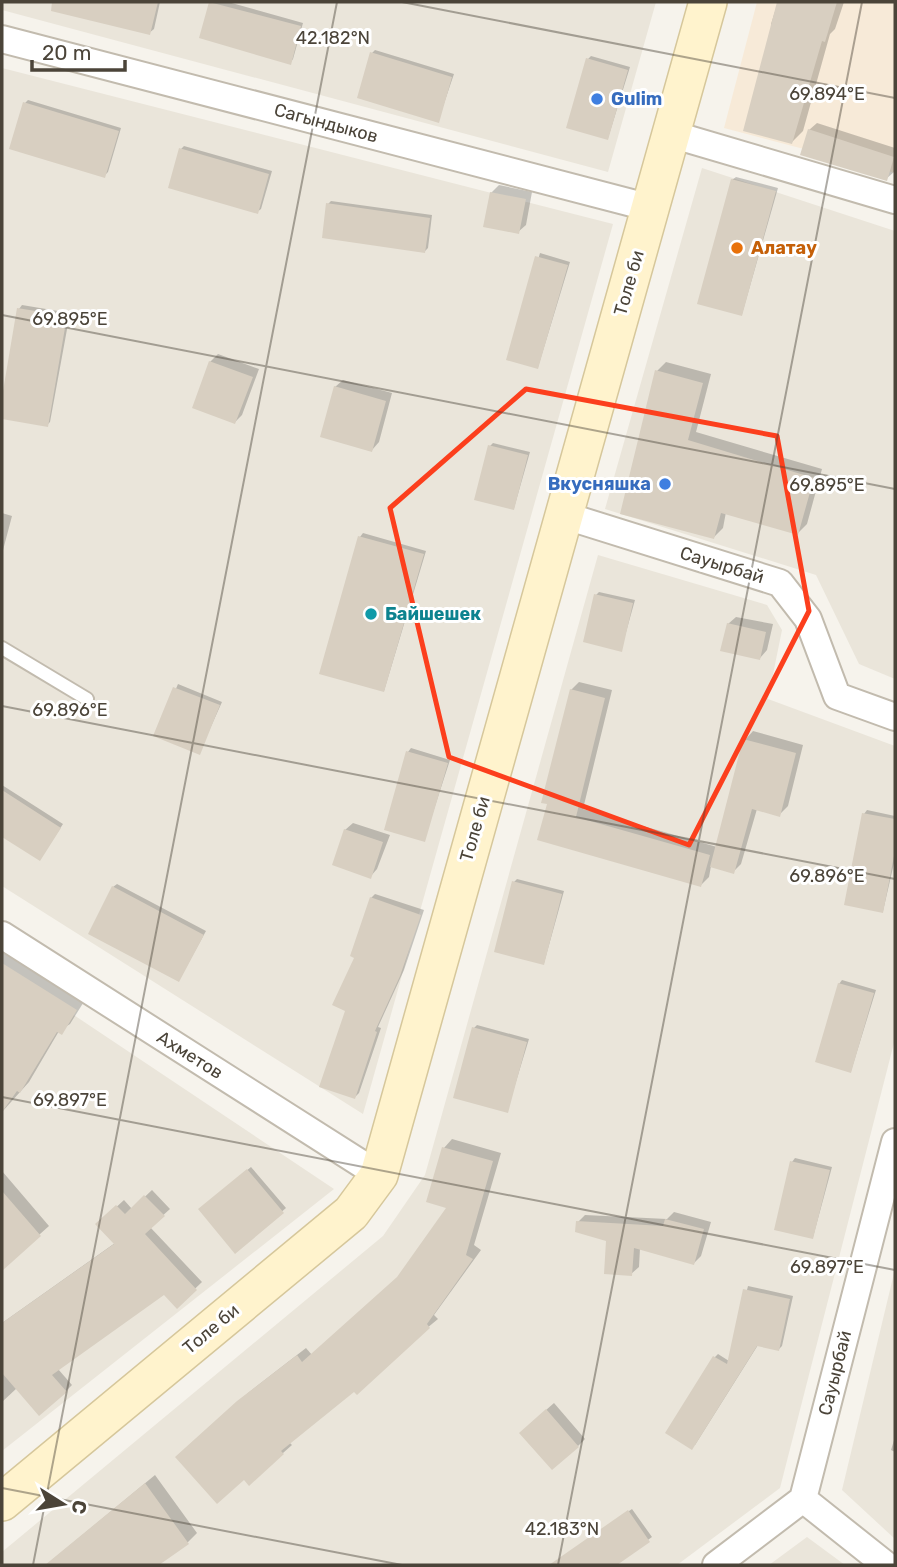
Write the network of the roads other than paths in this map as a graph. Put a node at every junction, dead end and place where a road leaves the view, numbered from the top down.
1 (708, 2) edge
2 (2, 39) edge
3 (671, 135) junction
4 (895, 200) edge
5 (651, 208) junction
6 (563, 515) junction
7 (2, 648) edge
8 (88, 699) dead end
9 (895, 717) edge
10 (2, 935) edge
11 (895, 1142) edge
12 (379, 1175) junction
13 (803, 1499) junction
14 (2, 1502) edge
15 (716, 1565) edge
16 (886, 1565) edge

1 - 3 main road, Толе би
2 - 5 street, Сагындыков
3 - 4 street
3 - 5 main road, Толе би
5 - 6 main road, Толе би
6 - 9 street, Сауырбай
6 - 12 main road, Толе би
7 - 8 lane
10 - 12 street, Ахметов
11 - 13 street, Сауырбай
12 - 14 main road, Толе би
13 - 15 street
13 - 16 street

